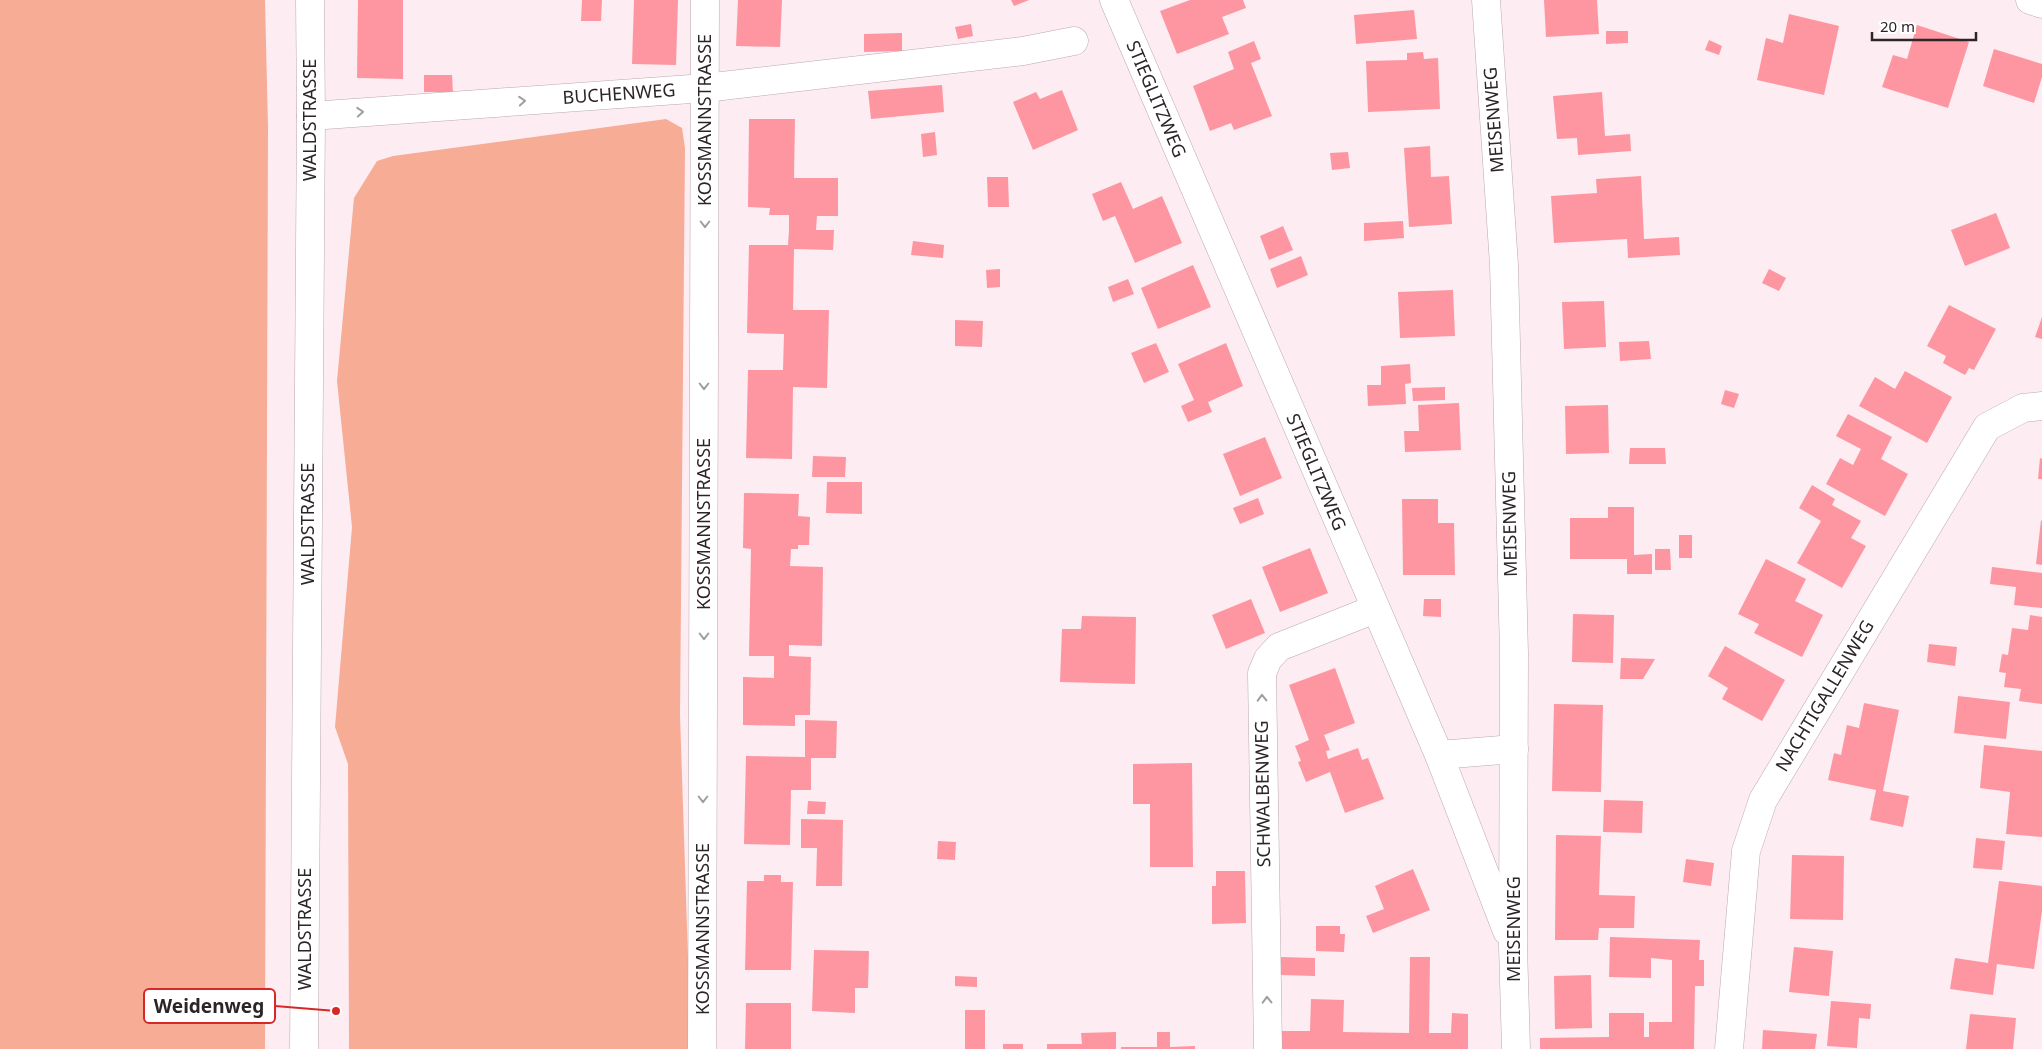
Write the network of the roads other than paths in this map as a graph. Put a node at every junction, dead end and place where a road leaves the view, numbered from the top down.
1 (310, 0) edge
2 (705, 0) edge
3 (1114, 0) edge
4 (1486, 0) edge
5 (2030, 0) edge
6 (2042, 4) edge
7 (1074, 41) dead end
8 (705, 88) junction
9 (311, 116) junction
10 (2042, 406) edge
11 (1375, 609) junction
12 (1514, 749) junction
13 (1439, 755) junction
14 (1513, 946) junction
15 (304, 1049) edge
16 (702, 1049) edge
17 (1268, 1049) edge
18 (1516, 1049) edge
19 (1730, 1049) edge

1 - 9 street, WALDSTRASSE
2 - 8 street, KOSSMANNSTRASSE
3 - 11 street, STIEGLITZWEG
4 - 12 street, MEISENWEG
5 - 6 street
7 - 8 street, BUCHENWEG
9 -> 8 street, BUCHENWEG
8 -> 16 street, KOSSMANNSTRASSE
9 - 15 street, WALDSTRASSE
10 - 19 street, NACHTIGALLENWEG
11 - 13 street, STIEGLITZWEG
17 -> 11 street, SCHWALBENWEG
12 - 13 street
12 - 14 street, MEISENWEG
13 - 14 street, STIEGLITZWEG
14 - 18 street, MEISENWEG

